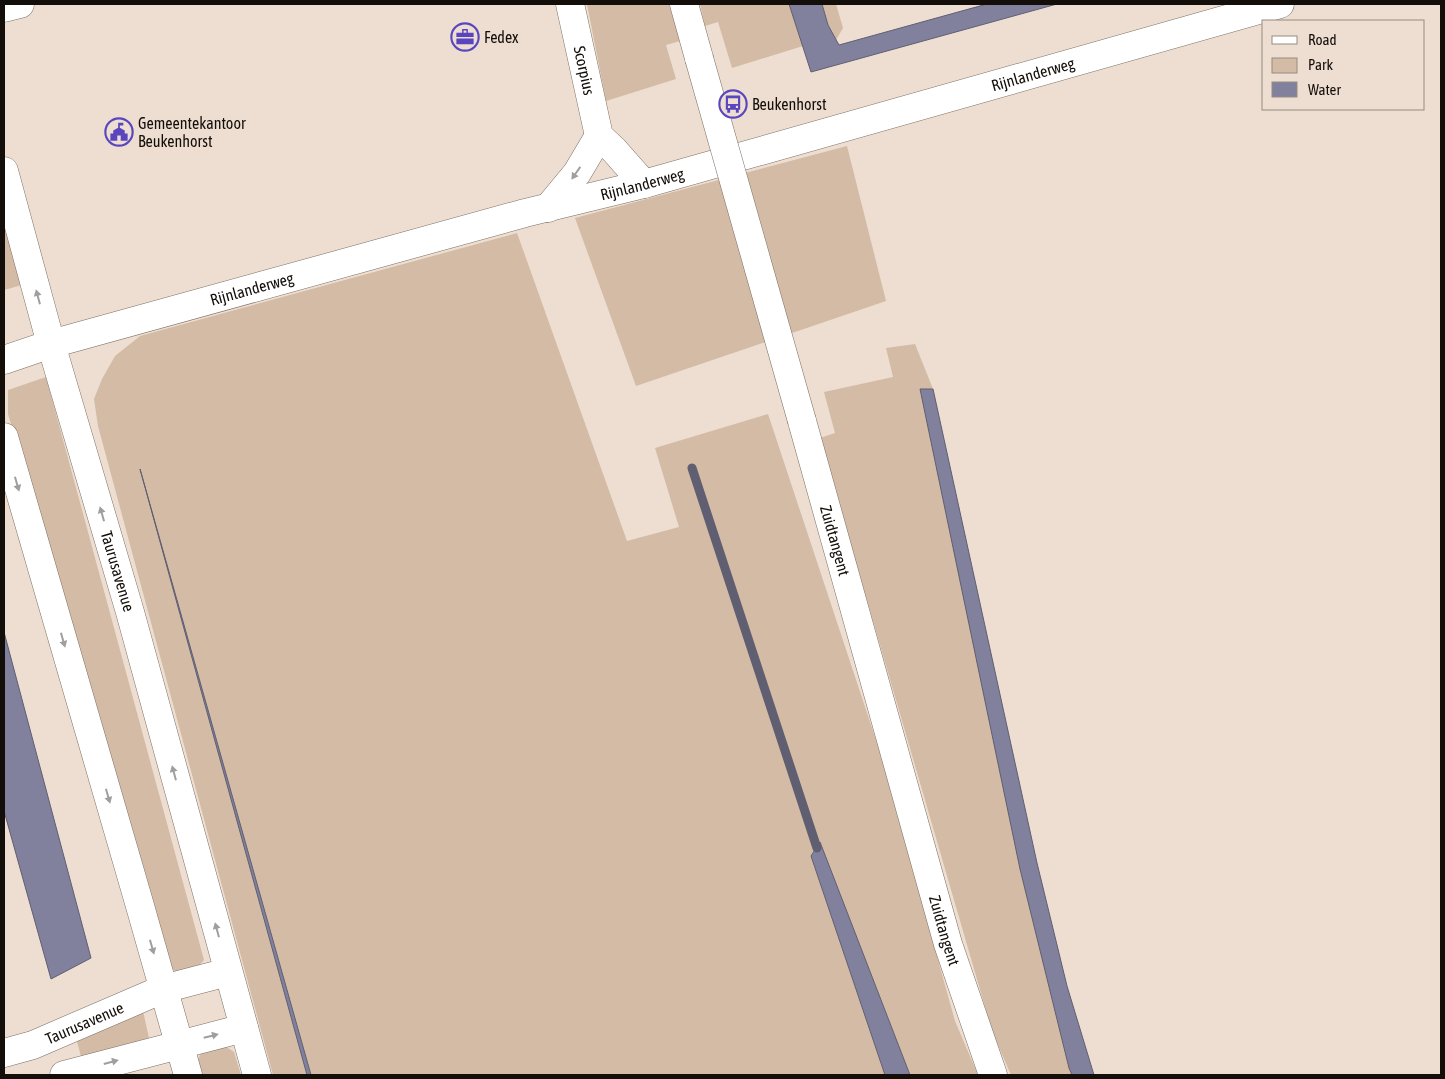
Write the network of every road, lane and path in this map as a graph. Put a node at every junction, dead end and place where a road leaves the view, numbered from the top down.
1 (20, 4) edge
2 (570, 4) edge
3 (684, 4) edge
4 (1280, 4) edge
5 (4, 8) edge
6 (599, 136) junction
7 (4, 172) edge
8 (644, 184) junction
9 (548, 208) junction
10 (51, 344) junction
11 (4, 360) edge
12 (4, 437) edge
13 (228, 972) junction
14 (164, 989) junction
15 (244, 1028) junction
16 (179, 1044) junction
17 (4, 1053) edge
18 (9, 1075) edge
19 (64, 1075) edge
20 (188, 1075) edge
21 (257, 1075) edge
22 (993, 1075) edge

1 - 5 street
2 - 6 street, Scorpius
3 - 22 street, Zuidtangent, bridge
4 - 8 street, Rijnlanderweg
6 - 8 street
6 -> 9 street
10 -> 7 street, Taurusavenue
8 - 9 street, Rijnlanderweg
9 - 10 street, Rijnlanderweg
10 - 11 street, Rijnlanderweg
13 -> 10 street, Taurusavenue
12 -> 14 street
13 - 14 street, Taurusavenue
13 - 15 street, Taurusavenue
14 - 16 street
14 - 17 street, Taurusavenue
16 -> 15 street
15 - 21 street, Taurusavenue
19 -> 16 street
16 - 20 street
17 - 18 street

